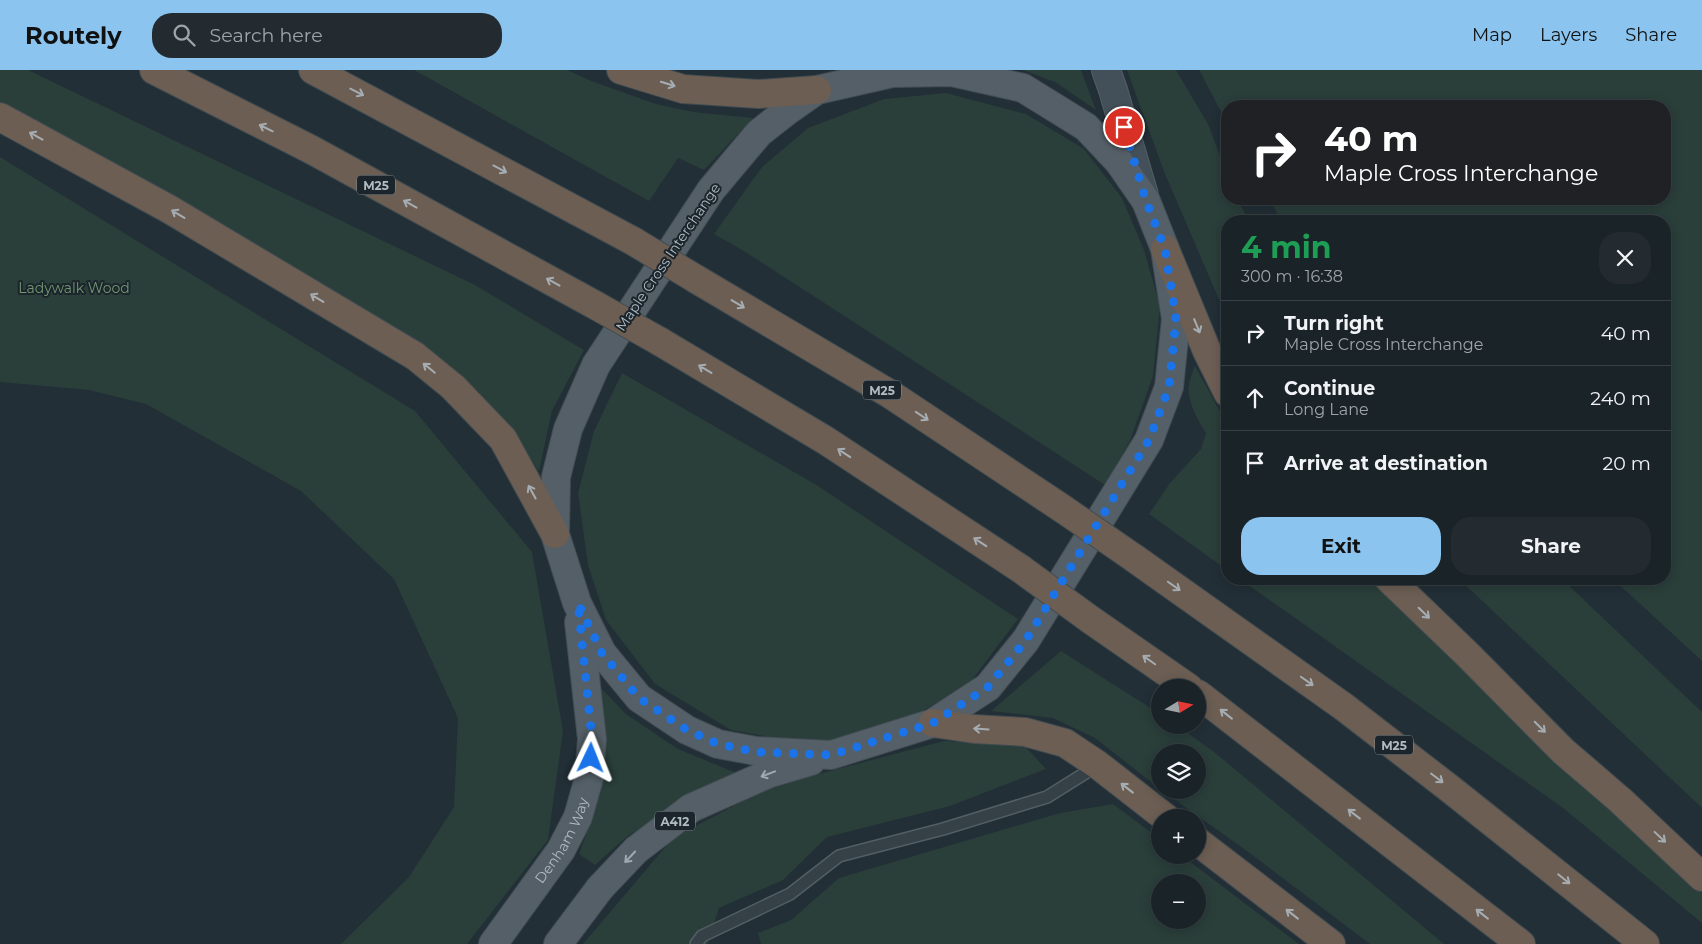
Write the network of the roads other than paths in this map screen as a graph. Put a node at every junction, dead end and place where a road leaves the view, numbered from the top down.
1 (154, 70) edge
2 (313, 70) edge
3 (621, 70) edge
4 (1106, 70) edge
5 (894, 72) edge
6 (817, 90) junction
7 (0, 117) edge
8 (1146, 201) junction
9 (1165, 249) junction
10 (1221, 379) edge
11 (555, 534) junction
12 (1395, 585) edge
13 (578, 603) junction
14 (1175, 679) edge
15 (1206, 700) edge
16 (933, 723) junction
17 (831, 755) junction
18 (1098, 765) junction
19 (1154, 809) edge
20 (1206, 848) edge
21 (1702, 877) edge
22 (493, 944) edge
23 (558, 944) edge
24 (696, 944) edge
25 (1331, 944) edge
26 (1521, 944) edge
27 (1645, 944) edge

14 -> 1 highway, M25, bridge
2 -> 27 highway, M25, bridge
3 -> 6 highway
4 - 8 street
5 - 6 main road, Maple Cross Interchange
5 - 8 main road, Maple Cross Interchange
6 - 11 main road, Maple Cross Interchange
11 -> 7 highway
8 - 9 main road, Maple Cross Interchange
9 -> 10 highway
9 - 16 main road, Maple Cross Interchange
11 - 13 main road, Maple Cross Interchange
12 -> 21 highway
13 - 17 main road, Maple Cross Interchange
13 - 22 main road, Denham Way
26 -> 15 highway
16 - 17 main road, Maple Cross Interchange
18 -> 16 highway
17 -> 23 main road, A412
19 -> 18 highway
18 - 24 lane
25 -> 20 highway

